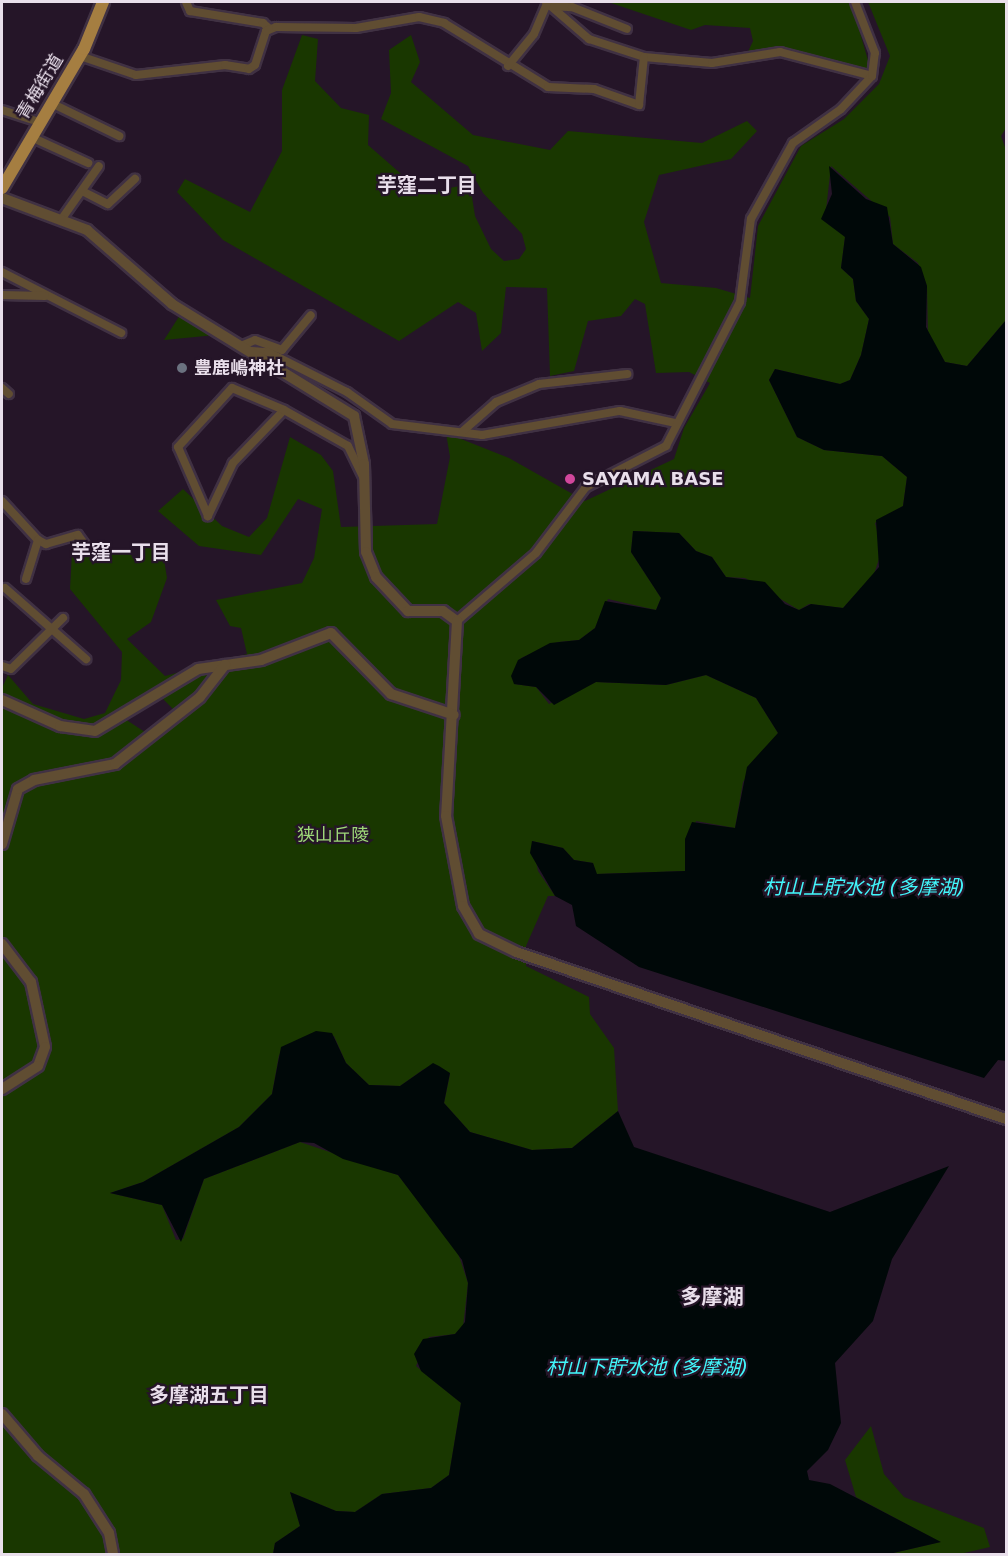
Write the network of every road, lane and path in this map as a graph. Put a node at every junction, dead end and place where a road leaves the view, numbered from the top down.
1 (104, 2) edge
2 (186, 2) edge
3 (855, 2) edge
4 (547, 3) edge
5 (627, 29) dead end
6 (270, 30) junction
7 (80, 56) junction
8 (644, 57) junction
9 (508, 66) junction
10 (872, 75) junction
11 (51, 103) junction
12 (2, 110) edge
13 (39, 122) junction
14 (119, 136) dead end
15 (31, 137) junction
16 (88, 163) dead end
17 (99, 166) dead end
18 (135, 179) dead end
19 (2, 188) edge
20 (81, 191) junction
21 (2, 198) edge
22 (63, 217) junction
23 (2, 272) edge
24 (2, 295) edge
25 (50, 297) junction
26 (311, 315) dead end
27 (122, 333) dead end
28 (246, 348) junction
29 (627, 374) dead end
30 (2, 388) edge
31 (9, 394) dead end
32 (284, 410) junction
33 (675, 423) junction
34 (464, 431) junction
35 (364, 481) junction
36 (2, 501) edge
37 (38, 540) junction
38 (88, 549) dead end
39 (26, 579) dead end
40 (5, 588) dead end
41 (63, 618) dead end
42 (457, 621) junction
43 (54, 628) junction
44 (86, 659) dead end
45 (225, 665) junction
46 (2, 666) edge
47 (2, 700) edge
48 (454, 715) junction
49 (2, 844) edge
50 (2, 944) edge
51 (2, 1089) edge
52 (1006, 1119) edge
53 (2, 1415) edge
54 (113, 1554) edge

1 - 7 main road, 青梅街道
2 - 6 street
3 - 10 street
4 - 5 street
4 - 8 street
4 - 9 street
6 - 7 street
6 - 9 street
7 - 11 main road, 青梅街道
8 - 9 street
8 - 10 street
10 - 33 street
11 - 13 main road, 青梅街道
11 - 14 street
12 - 13 street
13 - 15 main road, 青梅街道
15 - 16 street
15 - 19 main road, 青梅街道
17 - 20 street
18 - 20 street
20 - 22 street
21 - 22 street
22 - 28 street
23 - 25 street
24 - 25 street
25 - 27 street
26 - 28 street
28 - 34 street
28 - 35 street
29 - 34 street
30 - 31 street
32 - 32 street
32 - 35 street
33 - 34 street
33 - 42 street
35 - 42 street
36 - 37 street
37 - 38 street
37 - 39 street
40 - 43 street
41 - 43 street
42 - 48 street
43 - 44 street
43 - 46 street
45 - 47 street
45 - 48 street
45 - 49 street
48 - 52 street
50 - 51 street
53 - 54 street

